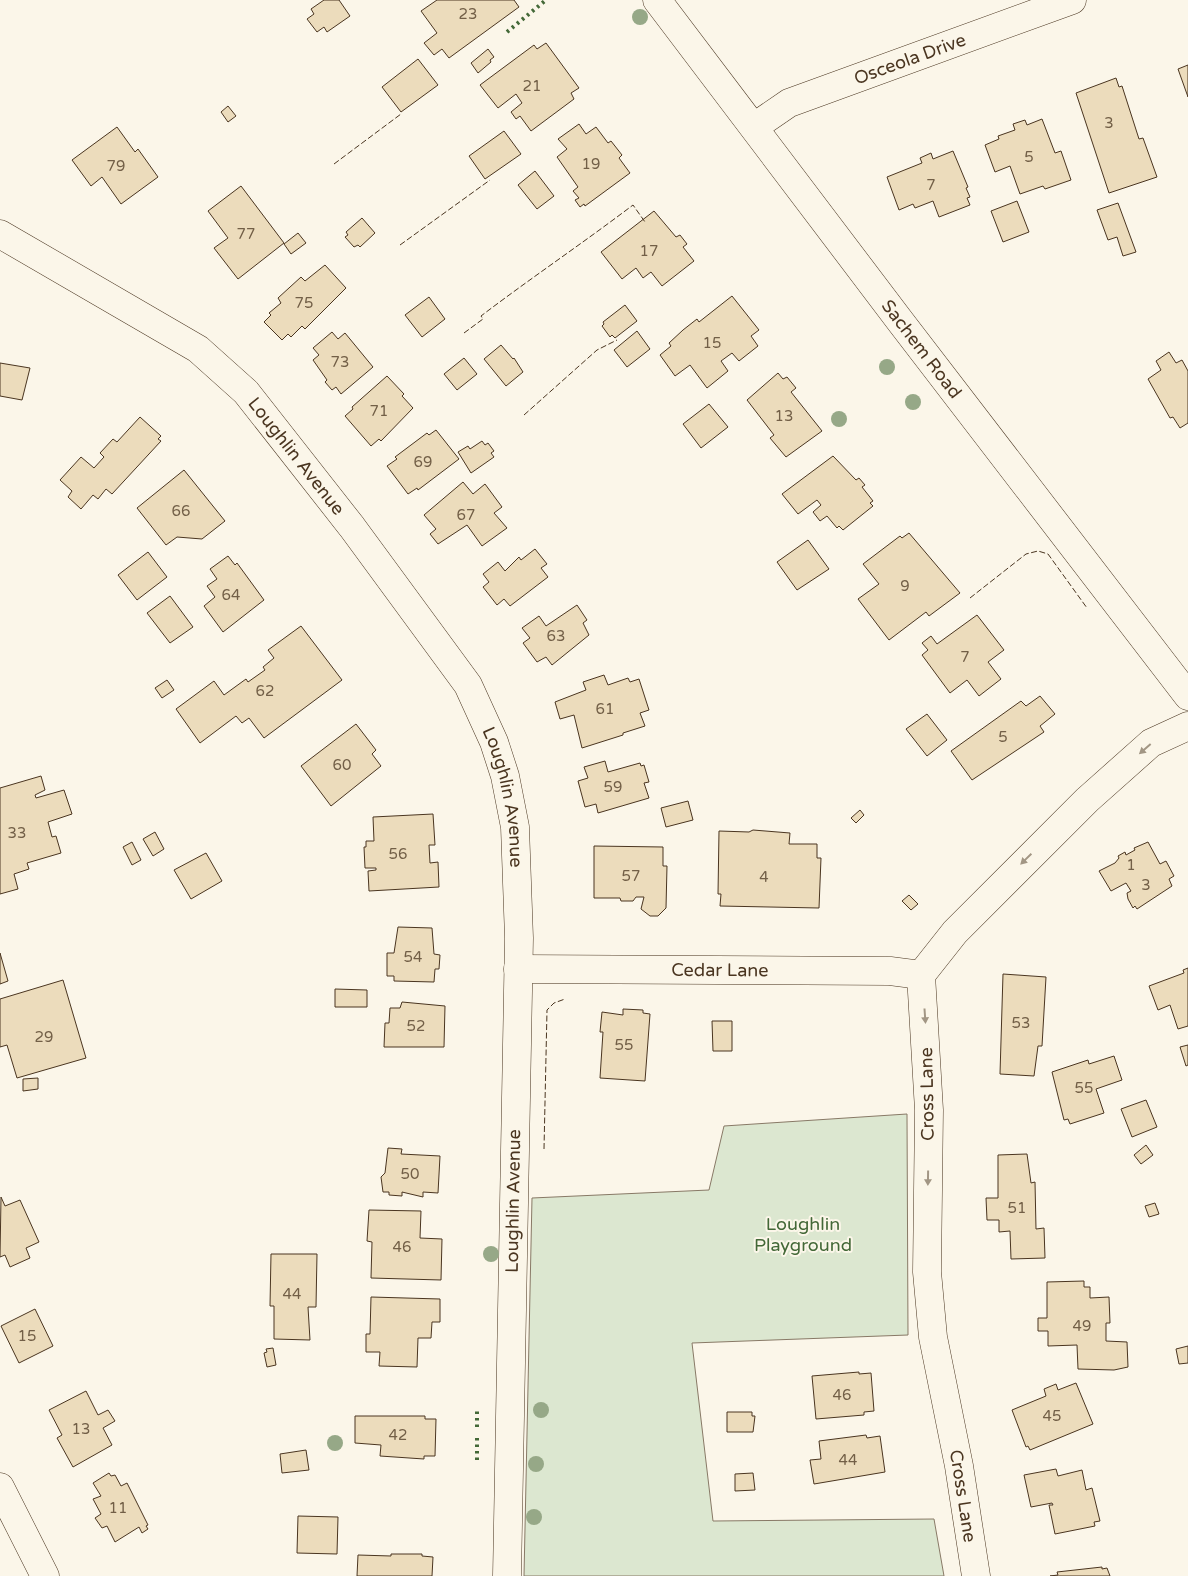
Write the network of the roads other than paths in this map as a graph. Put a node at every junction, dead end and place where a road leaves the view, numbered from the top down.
1 (657, 0) edge
2 (1072, 0) edge
3 (754, 127) junction
4 (0, 234) edge
5 (12, 250) edge
6 (1188, 696) edge
7 (1188, 726) edge
8 (518, 969) junction
9 (922, 975) junction
10 (0, 1487) edge
11 (45, 1576) edge
12 (507, 1576) edge
13 (976, 1576) edge

1 - 3 street, Sachem Road
2 - 3 street, Osceola Drive
3 - 6 street, Sachem Road
4 - 5 street, Loughlin Avenue
5 - 8 street, Loughlin Avenue
7 -> 9 street
8 - 9 street, Cedar Lane
8 - 12 street, Loughlin Avenue
9 -> 13 street, Cross Lane
10 - 11 street

